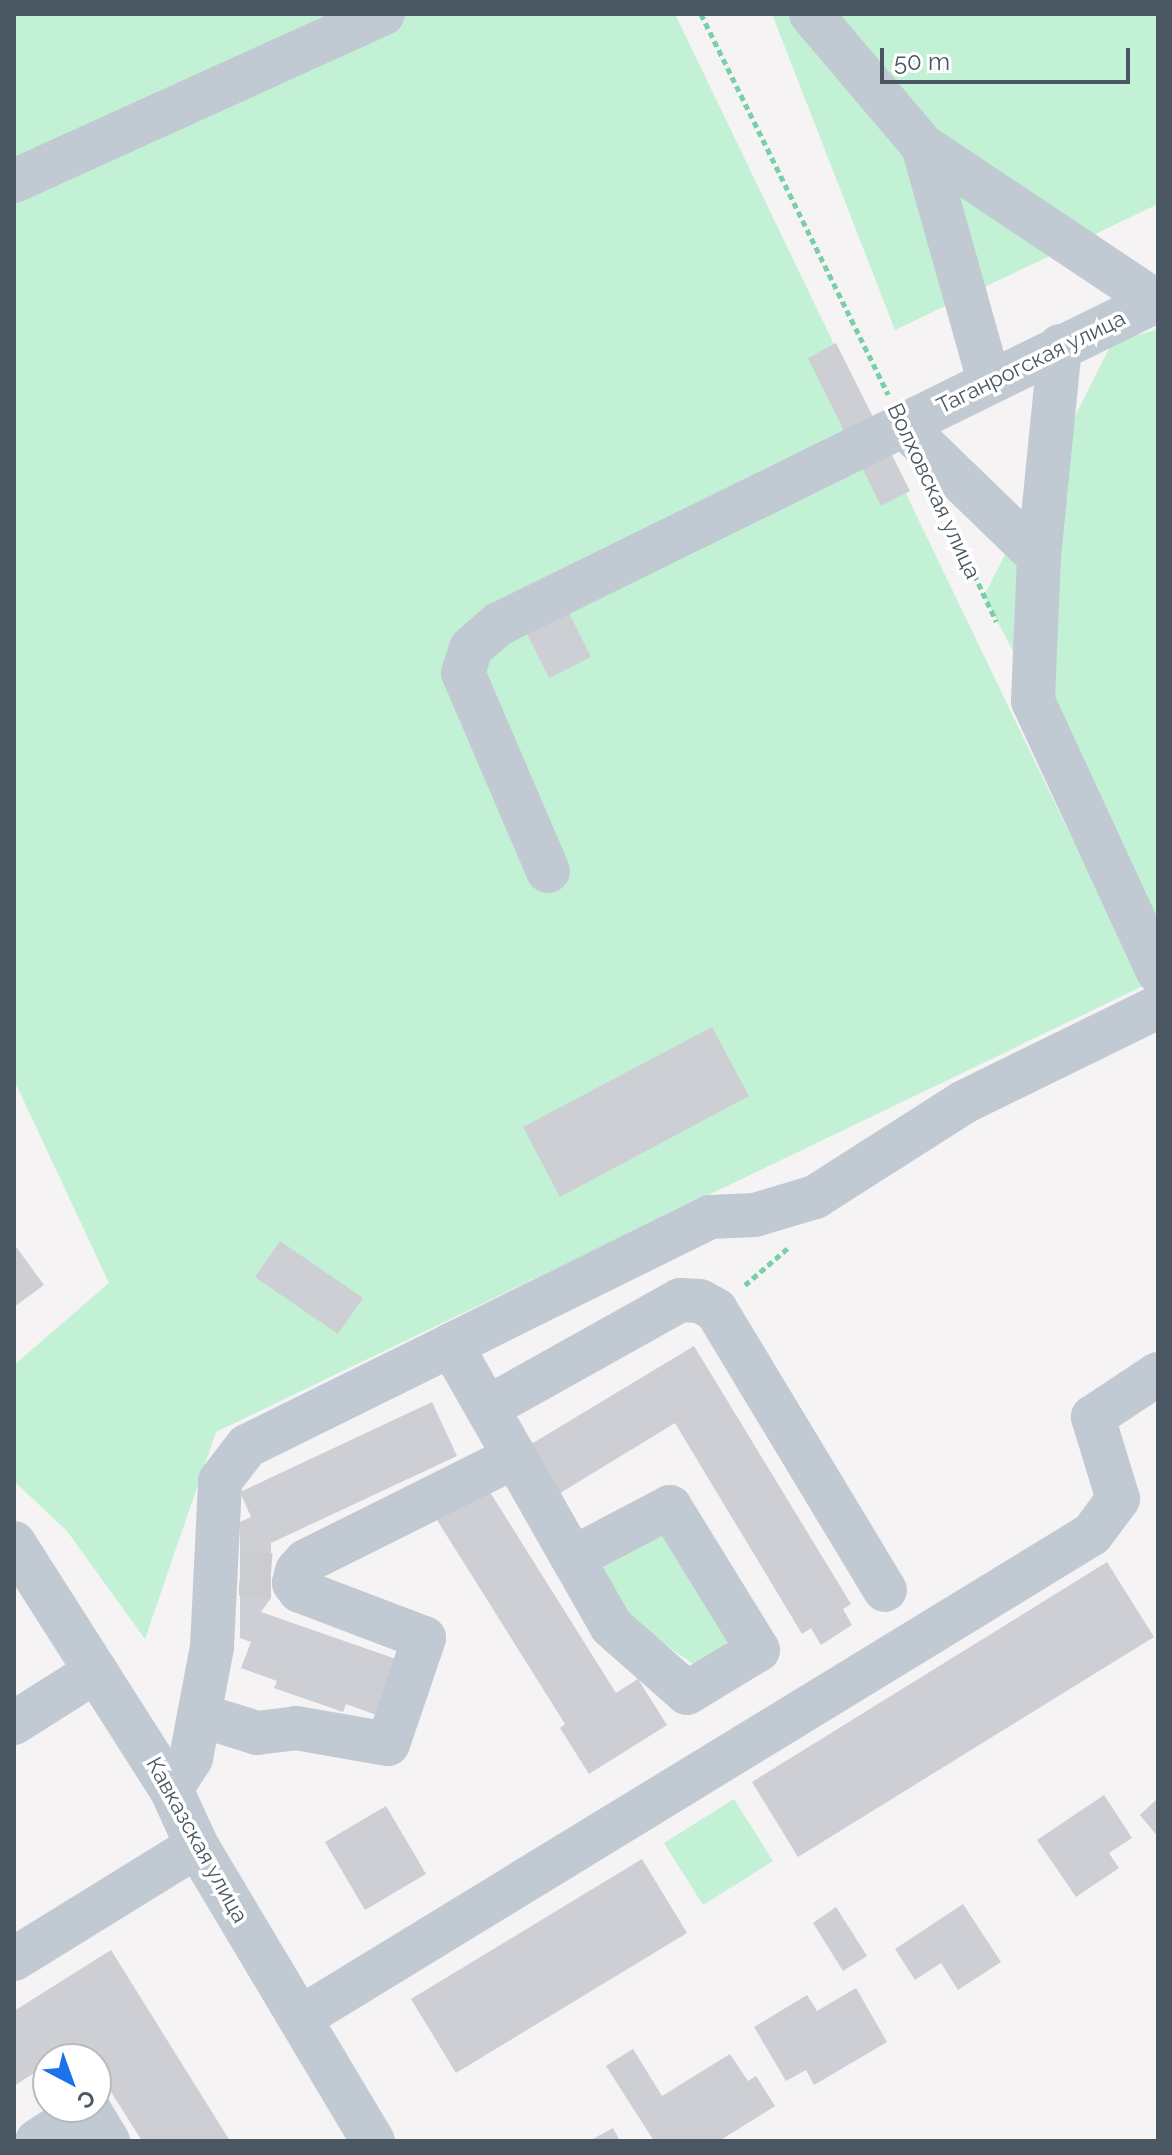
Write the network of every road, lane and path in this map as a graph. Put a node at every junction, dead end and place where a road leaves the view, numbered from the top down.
1 (383, 14) edge
2 (701, 14) edge
3 (811, 14) edge
4 (923, 146) junction
5 (14, 181) edge
6 (1157, 300) edge
7 (1060, 346) junction
8 (989, 381) junction
9 (904, 426) junction
10 (951, 525) dead end
11 (1039, 557) junction
12 (1002, 635) dead end
13 (548, 871) dead end
14 (1158, 972) edge
15 (1158, 1007) edge
16 (815, 1197) junction
17 (716, 1310) junction
18 (451, 1345) junction
19 (1158, 1374) edge
20 (487, 1408) junction
21 (515, 1457) junction
22 (14, 1543) edge
23 (573, 1558) dead end
24 (256, 1574) junction
25 (885, 1590) dead end
26 (96, 1671) junction
27 (199, 1715) junction
28 (14, 1723) edge
29 (171, 1789) junction
30 (197, 1846) junction
31 (14, 1959) edge
32 (300, 2018) junction
33 (37, 2141) edge
34 (108, 2141) edge
35 (373, 2141) edge

1 - 5 street
2 - 9 path, Волховская улица
3 - 4 street
4 - 6 street
4 - 8 street
6 - 7 street, Таганрогская улица
7 - 8 street, Таганрогская улица
7 - 11 street
8 - 9 street, Таганрогская улица
9 - 11 street
9 - 13 street, Таганрогская улица
10 - 12 path, Волховская улица
11 - 14 street
15 - 16 street
16 - 17 path
16 - 18 street
17 - 20 street
17 - 25 street
18 - 20 street
18 - 24 street
19 - 32 street
20 - 21 street
21 - 23 street
21 - 24 street
22 - 26 street, Кавказская улица
24 - 27 street
24 - 27 street
26 - 28 street
26 - 29 street, Кавказская улица
27 - 29 street
29 - 30 street, Кавказская улица
30 - 31 street
30 - 32 street, Кавказская улица
32 - 35 street, Кавказская улица
33 - 34 street

